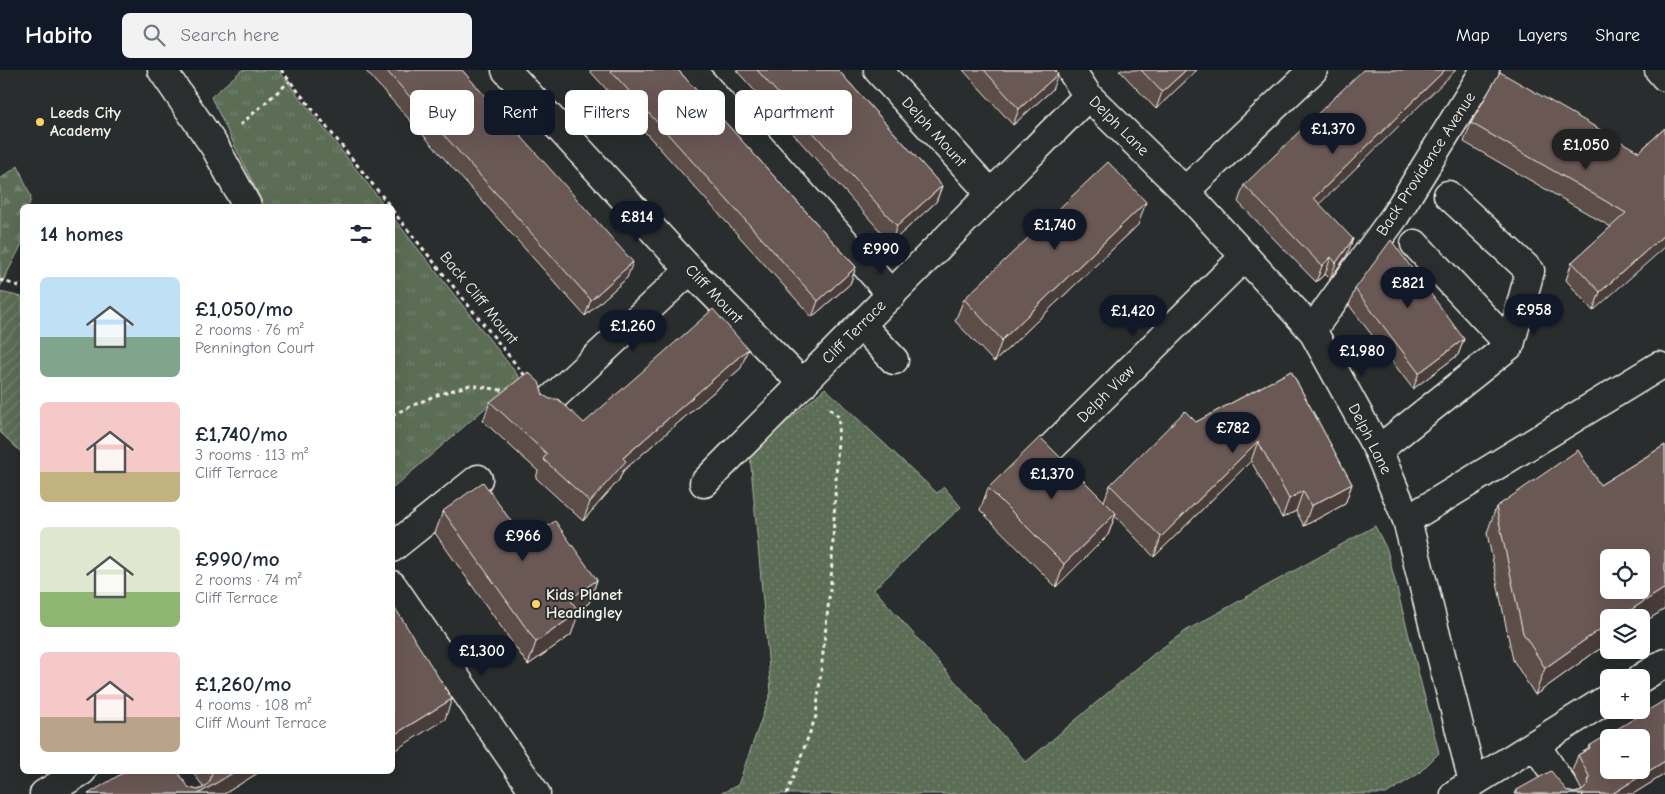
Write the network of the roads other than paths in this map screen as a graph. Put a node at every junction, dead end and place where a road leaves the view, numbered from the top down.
1 (162, 70) edge
2 (506, 70) edge
3 (691, 70) edge
4 (878, 70) edge
5 (1071, 70) edge
6 (1313, 70) edge
7 (1485, 70) edge
8 (1659, 70) edge
9 (1665, 77) edge
10 (1088, 96) junction
11 (1184, 192) junction
12 (991, 194) junction
13 (1448, 195) dead end
14 (246, 204) edge
15 (1415, 244) dead end
16 (1245, 256) junction
17 (690, 270) junction
18 (892, 295) junction
19 (861, 325) junction
20 (1312, 330) junction
21 (1510, 345) junction
22 (894, 360) dead end
23 (1659, 366) dead end
24 (802, 384) junction
25 (541, 396) edge
26 (1051, 448) edge
27 (1378, 450) junction
28 (478, 479) dead end
29 (704, 483) dead end
30 (1407, 520) junction
31 (395, 546) edge
32 (395, 589) edge
33 (1665, 663) edge
34 (1650, 672) edge
35 (1600, 704) edge
36 (1535, 744) junction
37 (77, 774) edge
38 (1464, 788) edge
39 (44, 794) edge
40 (536, 794) edge
41 (1568, 794) edge

1 - 14 street
2 - 17 street, Cliff Mount
3 - 18 street
4 - 12 street, Delph Mount
5 - 10 street, Delph Lane
6 - 11 street
7 - 20 street, Back Providence Avenue
8 - 9 street
10 - 11 street, Delph Lane
10 - 12 street, Cliff Terrace
11 - 16 street, Delph Lane
12 - 18 street, Cliff Terrace
13 - 21 street
15 - 21 street
16 - 20 street, Delph Lane
16 - 26 street, Delph View
17 - 24 street, Cliff Mount
17 - 25 street
18 - 19 street, Cliff Terrace
19 - 22 street
19 - 24 street, Cliff Terrace
20 - 27 street, Delph Lane
21 - 27 street
23 - 30 street
24 - 29 street, Cliff Terrace
27 - 30 street, Delph Lane
28 - 31 street
30 - 38 street, Delph Lane
32 - 40 street
33 - 34 street
35 - 36 street
36 - 38 street
36 - 41 street
37 - 39 street

